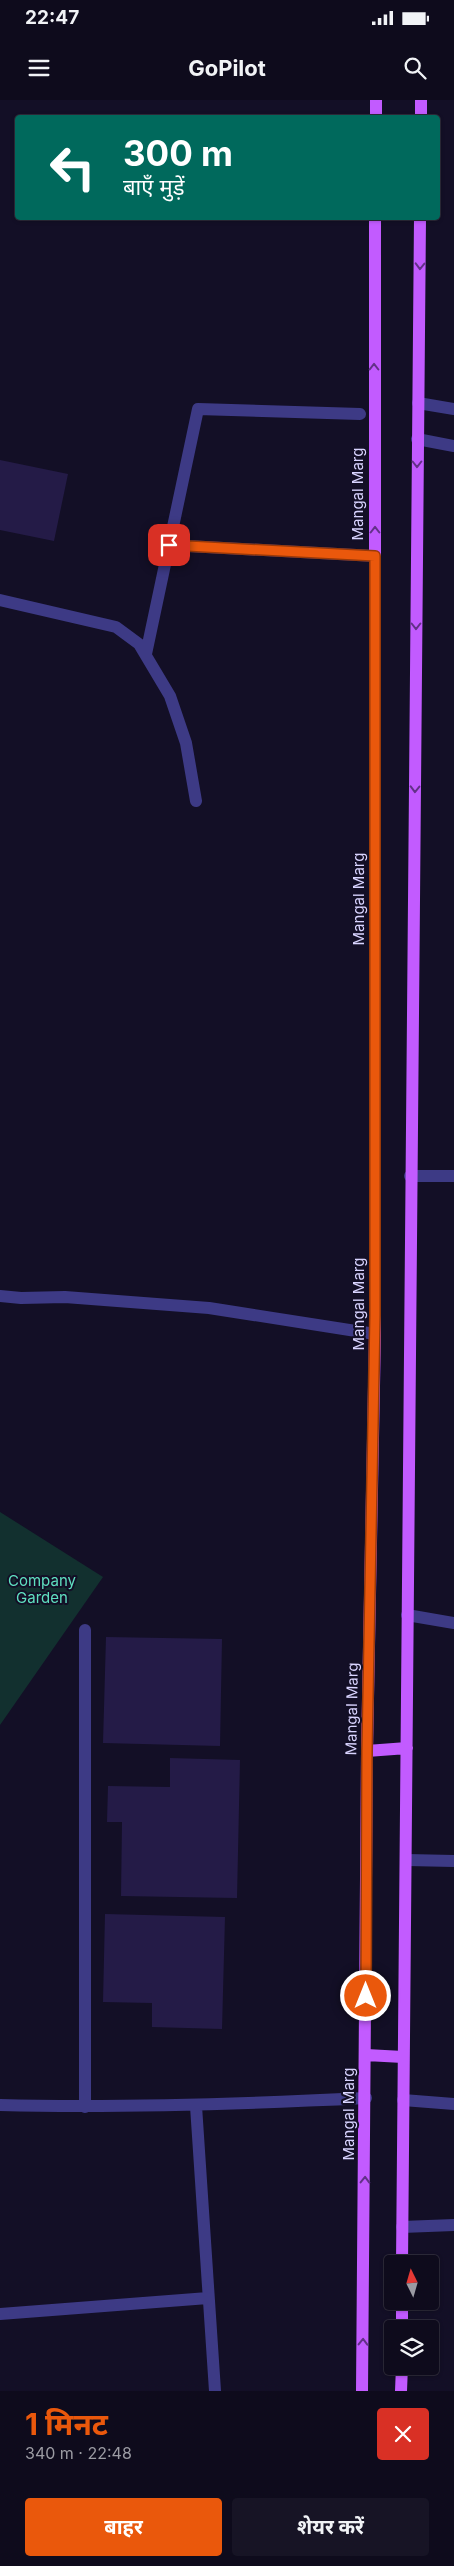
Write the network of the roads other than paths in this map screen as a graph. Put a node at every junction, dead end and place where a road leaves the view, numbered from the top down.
1 (376, 100) edge
2 (421, 100) edge
3 (376, 115) edge
4 (421, 115) edge
5 (375, 220) edge
6 (420, 220) edge
7 (418, 403) junction
8 (454, 409) edge
9 (360, 414) dead end
10 (417, 439) junction
11 (454, 446) edge
12 (169, 545) junction
13 (375, 556) junction
14 (0, 600) edge
15 (146, 654) junction
16 (196, 800) dead end
17 (410, 1176) junction
18 (454, 1176) edge
19 (0, 1296) edge
20 (375, 1334) junction
21 (407, 1615) junction
22 (454, 1623) edge
23 (85, 1630) dead end
24 (407, 1748) junction
25 (367, 1751) junction
26 (407, 1860) junction
27 (454, 1861) edge
28 (366, 2055) junction
29 (403, 2056) junction
30 (366, 2098) junction
31 (403, 2100) junction
32 (454, 2104) edge
33 (0, 2105) edge
34 (196, 2106) junction
35 (85, 2107) junction
36 (454, 2225) edge
37 (402, 2227) junction
38 (402, 2255) edge
39 (208, 2298) junction
40 (0, 2314) edge
41 (402, 2375) edge
42 (215, 2391) edge
43 (362, 2391) edge
44 (402, 2391) edge

1 - 3 main road
2 - 4 main road
13 -> 5 main road, Mangal Marg
6 -> 7 main road
7 - 8 street
7 - 10 main road
9 - 12 street
10 - 11 street
10 -> 17 main road
12 - 13 street
12 - 15 street
13 - 20 main road, Mangal Marg
14 - 15 street
15 - 16 street
17 - 18 street
17 - 21 main road
19 - 20 street
20 - 25 main road, Mangal Marg
21 - 22 street
21 - 24 main road
23 - 35 street
24 - 25 main road
24 - 26 main road
25 - 28 main road, Mangal Marg
26 - 27 street
26 - 29 main road
28 - 29 main road
28 - 30 main road, Mangal Marg
29 - 31 main road
30 - 34 street
43 -> 30 main road, Mangal Marg
31 - 32 street
31 - 37 main road
33 - 35 street
34 - 35 street
34 - 39 street
36 - 37 street
37 - 38 main road
39 - 40 street
39 - 42 street
41 - 44 main road

